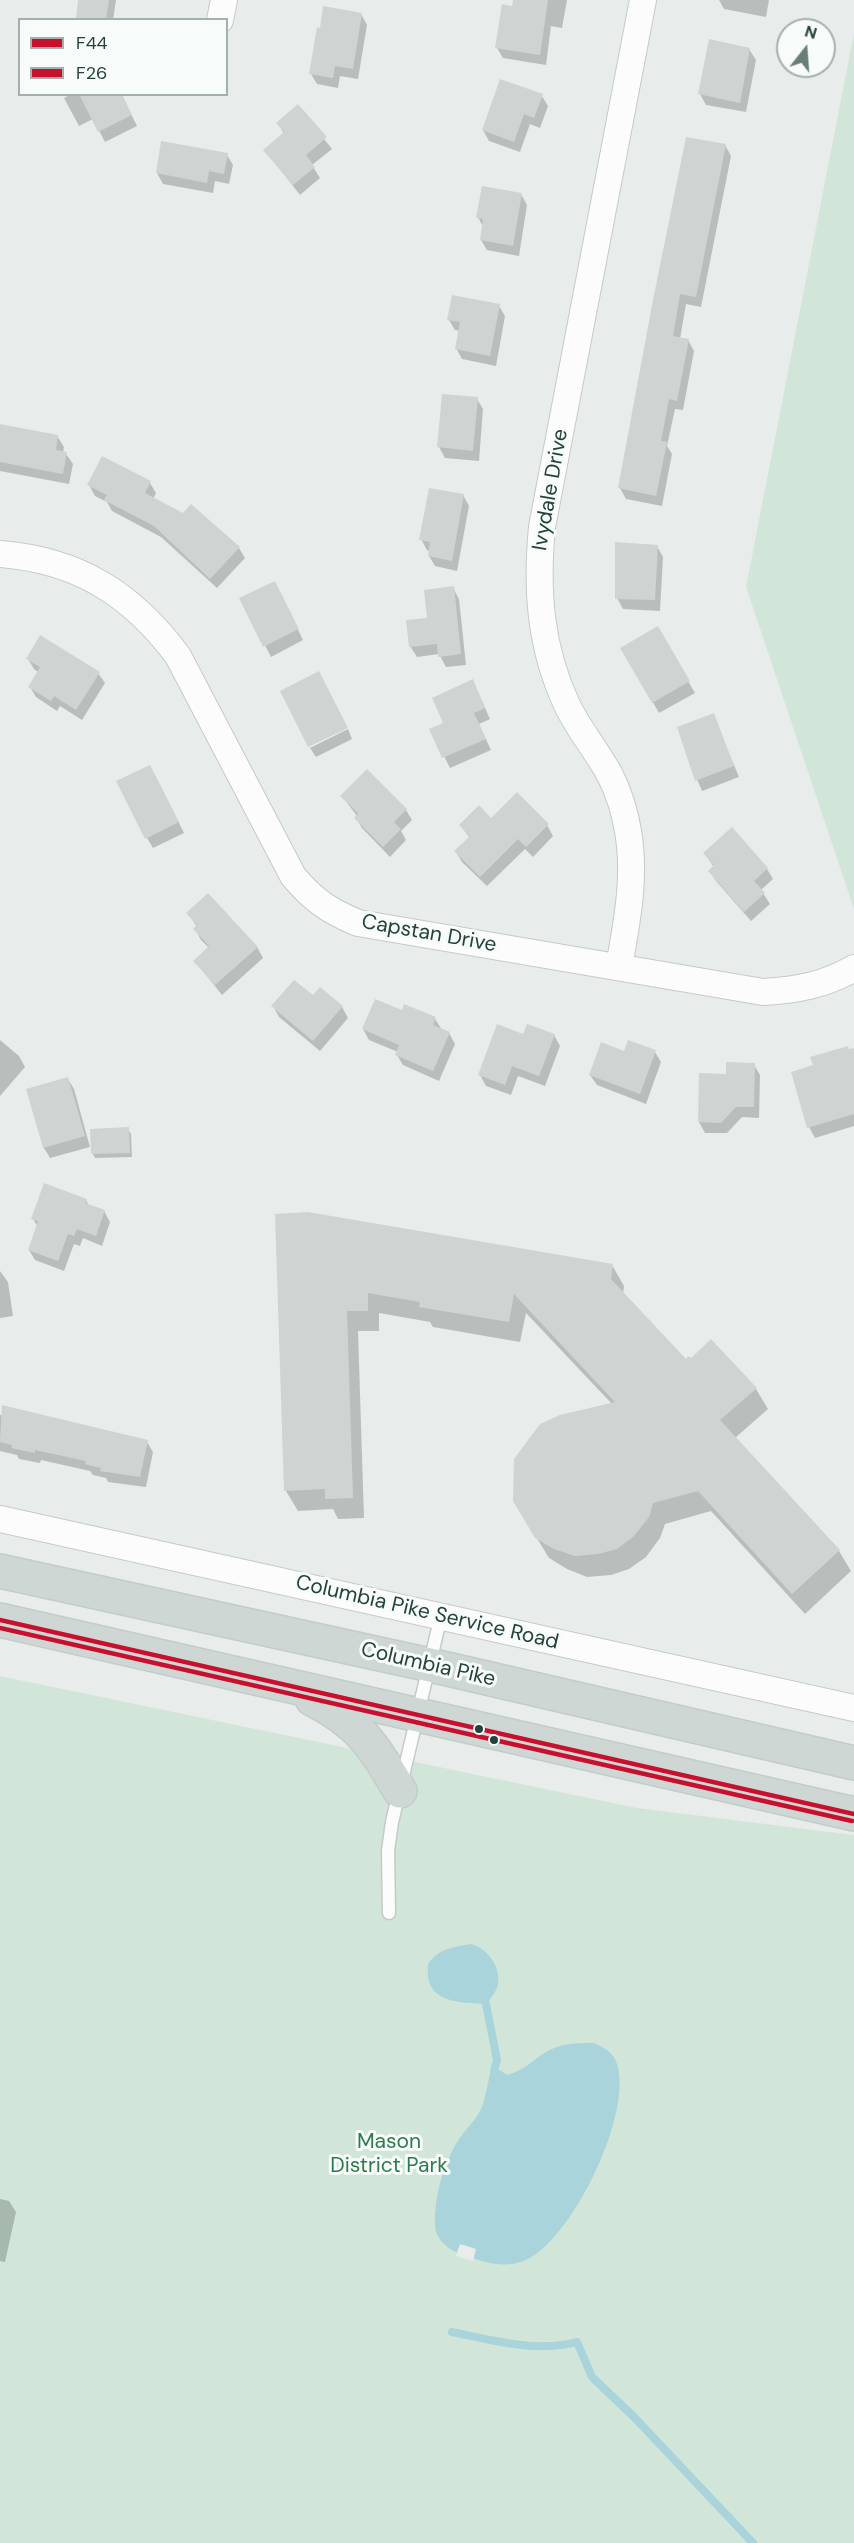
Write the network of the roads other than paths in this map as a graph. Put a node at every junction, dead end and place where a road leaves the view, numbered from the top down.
1 (224, 0) edge
2 (643, 0) edge
3 (220, 18) edge
4 (0, 554) edge
5 (619, 967) junction
6 (854, 968) edge
7 (0, 1519) edge
8 (0, 1571) edge
9 (441, 1616) junction
10 (0, 1620) edge
11 (430, 1665) junction
12 (284, 1685) junction
13 (854, 1708) edge
14 (419, 1715) junction
15 (854, 1763) edge
16 (400, 1791) junction
17 (854, 1814) edge
18 (389, 1913) dead end

1 - 3 street
2 - 5 street, Ivydale Drive
4 - 5 street, Capstan Drive
5 - 6 street, Capstan Drive
7 - 9 street, Columbia Pike Service Road
8 - 11 main road, Columbia Pike
9 - 11 lane
9 - 13 street, Columbia Pike Service Road
10 - 12 main road
11 - 14 lane
11 - 15 main road, Columbia Pike
12 - 14 main road
12 - 16 main road
14 - 16 lane
14 - 17 main road
16 - 18 lane

